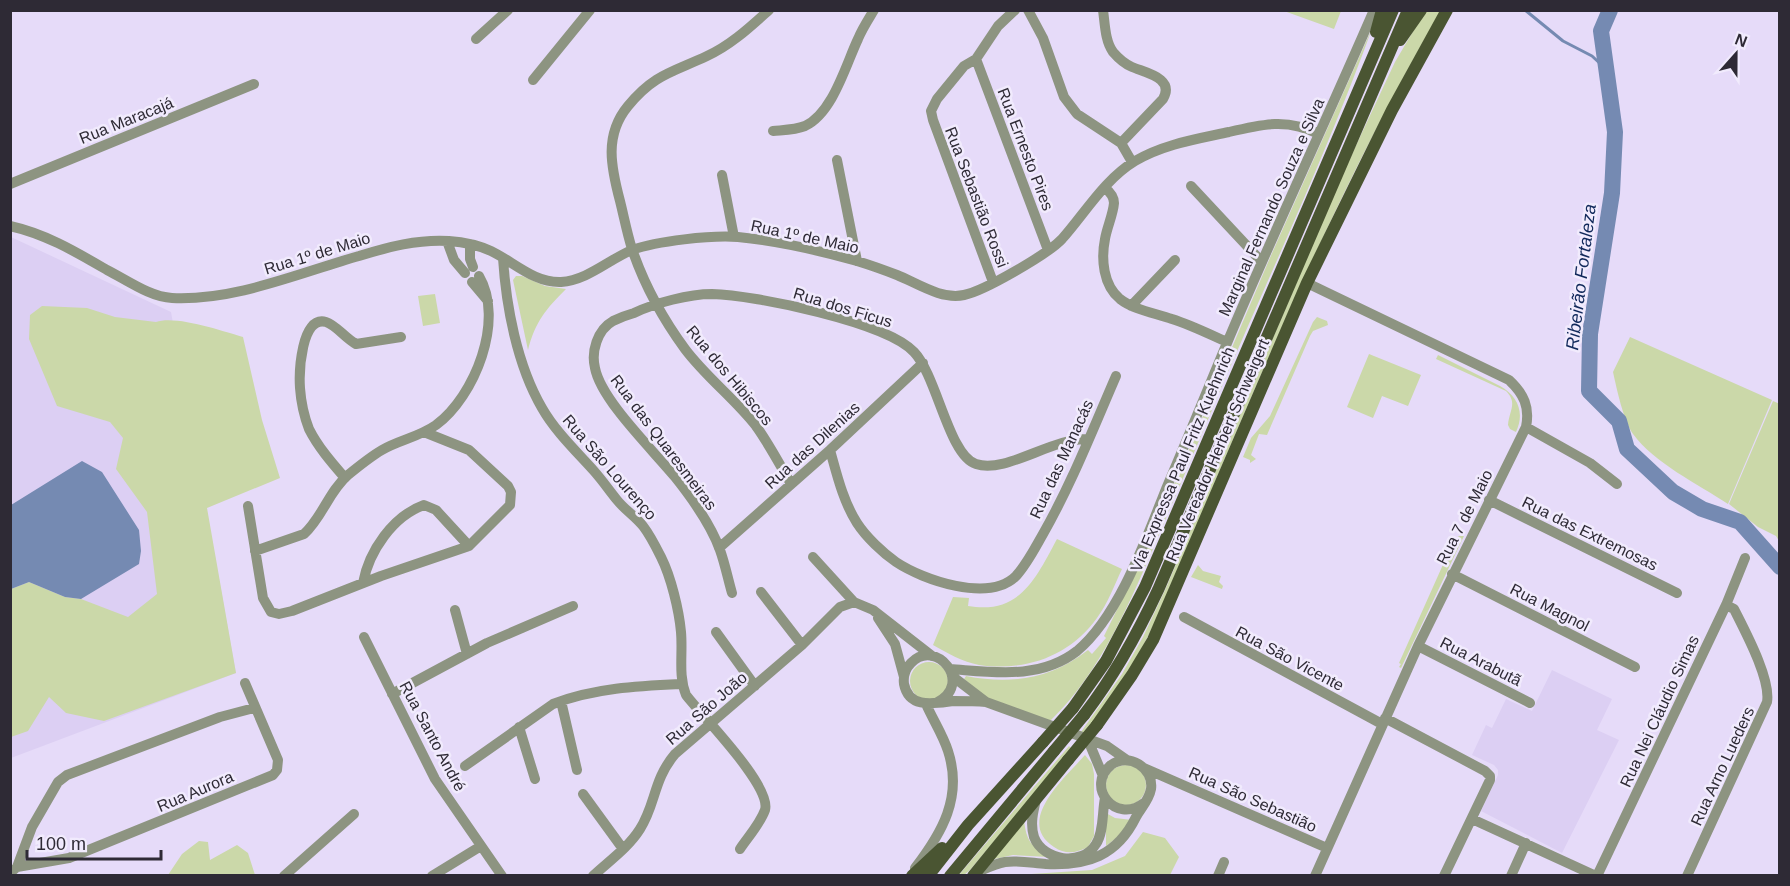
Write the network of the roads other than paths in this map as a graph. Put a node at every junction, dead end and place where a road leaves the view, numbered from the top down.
1 (508, 10) edge
2 (590, 10) edge
3 (769, 10) edge
4 (874, 10) edge
5 (1015, 10) edge
6 (1028, 10) edge
7 (1103, 10) edge
8 (1374, 10) edge
9 (1382, 10) edge
10 (1393, 10) edge
11 (1408, 10) edge
12 (1421, 10) edge
13 (1447, 10) edge
14 (476, 39) dead end
15 (1393, 47) junction
16 (976, 58) junction
17 (1364, 74) junction
18 (532, 80) dead end
19 (254, 84) dead end
20 (773, 131) dead end
21 (1319, 134) junction
22 (1121, 143) junction
23 (837, 160) dead end
24 (1132, 162) junction
25 (722, 175) dead end
26 (10, 184) edge
27 (1191, 186) dead end
28 (1105, 188) junction
29 (10, 226) edge
30 (734, 237) junction
31 (447, 241) junction
32 (471, 244) junction
33 (633, 250) junction
34 (1048, 250) junction
35 (503, 258) junction
36 (1175, 260) dead end
37 (857, 261) junction
38 (1262, 262) junction
39 (472, 275) junction
40 (993, 282) junction
41 (1306, 283) junction
42 (656, 303) junction
43 (1131, 306) junction
44 (401, 337) dead end
45 (1227, 342) junction
46 (923, 363) junction
47 (1116, 376) dead end
48 (1526, 427) junction
49 (424, 432) junction
50 (1089, 439) junction
51 (830, 450) junction
52 (345, 478) junction
53 (791, 484) junction
54 (1617, 484) dead end
55 (1489, 500) junction
56 (248, 506) dead end
57 (469, 546) junction
58 (719, 548) junction
59 (255, 551) junction
60 (813, 557) dead end
61 (1745, 558) dead end
62 (1452, 574) junction
63 (363, 583) junction
64 (761, 592) dead end
65 (1677, 593) dead end
66 (732, 594) dead end
67 (854, 602) junction
68 (1726, 605) junction
69 (573, 606) dead end
70 (455, 610) dead end
71 (873, 610) junction
72 (1184, 617) dead end
73 (716, 632) dead end
74 (364, 637) dead end
75 (802, 645) junction
76 (1418, 646) junction
77 (467, 654) junction
78 (932, 656) junction
79 (1635, 667) dead end
80 (951, 673) junction
81 (904, 677) junction
82 (245, 683) dead end
83 (681, 684) junction
84 (755, 686) junction
85 (392, 694) junction
86 (561, 701) junction
87 (986, 702) junction
88 (1530, 703) dead end
89 (931, 704) junction
90 (254, 708) junction
91 (1383, 722) junction
92 (710, 723) junction
93 (519, 727) junction
94 (1088, 740) junction
95 (1127, 760) junction
96 (465, 766) dead end
97 (1144, 768) junction
98 (577, 770) dead end
99 (1103, 776) junction
100 (1166, 776) junction
101 (536, 779) dead end
102 (1151, 786) junction
103 (583, 794) dead end
104 (1105, 798) junction
105 (1036, 799) junction
106 (1144, 803) junction
107 (354, 814) dead end
108 (1472, 819) junction
109 (968, 825) junction
110 (1526, 843) junction
111 (481, 846) junction
112 (1327, 848) junction
113 (622, 849) junction
114 (740, 849) dead end
115 (1224, 862) dead end
116 (14, 870) edge
117 (973, 875) edge
118 (284, 876) edge
119 (432, 876) edge
120 (502, 876) edge
121 (593, 876) edge
122 (911, 876) edge
123 (928, 876) edge
124 (950, 876) edge
125 (1218, 876) edge
126 (1315, 876) edge
127 (1444, 876) edge
128 (1511, 876) edge
129 (1597, 876) edge
130 (1687, 876) edge

1 - 14 street
2 - 18 street
3 - 33 street, Rua dos Hibiscos
4 - 20 street
5 - 16 street, Rua Sebastião Rossi
6 - 22 street
7 - 22 street
8 - 21 street, Marginal Fernando Souza e Silva
9 - 17 main road
10 - 17 main road, Via Expressa Paul Fritz Kuehnrich
11 - 15 main road, Via Expressa Paul Fritz Kuehnrich
12 - 15 main road
13 - 41 main road, Rua Vereador Herbert Schweigert
15 - 124 main road, Via Expressa Paul Fritz Kuehnrich, bridge
16 - 34 street, Rua Ernesto Pires
16 - 40 street, Rua Sebastião Rossi
17 - 109 main road, Via Expressa Paul Fritz Kuehnrich, bridge
19 - 26 street, Rua Maracajá
21 - 24 street, Rua 1º de Maio
21 - 38 street, Marginal Fernando Souza e Silva
22 - 24 street
23 - 37 street
24 - 28 street, Rua 1º de Maio
25 - 30 street
27 - 38 street
28 - 34 street, Rua 1º de Maio
28 - 43 street
29 - 31 street, Rua 1º de Maio
30 - 33 street, Rua 1º de Maio
30 - 37 street, Rua 1º de Maio
31 - 32 street, Rua 1º de Maio
31 - 39 street
32 - 35 street, Rua 1º de Maio
32 - 39 street
33 - 35 street, Rua 1º de Maio
33 - 42 street, Rua dos Hibiscos
34 - 40 street, Rua 1º de Maio
35 - 83 street, Rua São Lourenço
36 - 43 street
37 - 40 street, Rua 1º de Maio
38 - 45 street, Marginal Fernando Souza e Silva
39 - 49 street
41 - 48 street
41 - 105 main road, Rua Vereador Herbert Schweigert, bridge
42 - 46 street, Rua dos Ficus
42 - 53 street, Rua dos Hibiscos
42 - 58 street, Rua das Quaresmeiras
43 - 45 street
44 - 52 street
45 - 80 street, Marginal Fernando Souza e Silva
46 - 50 street, Rua dos Ficus
46 - 51 street, Rua das Dilenias
47 - 50 street, Rua das Manacás
48 - 54 street
48 - 55 street, Rua 7 de Maio
49 - 52 street
49 - 57 street
50 - 51 street, Rua das Manacás
51 - 53 street, Rua das Dilenias
52 - 59 street
53 - 58 street, Rua das Dilenias
55 - 62 street, Rua 7 de Maio
55 - 65 street, Rua das Extremosas
56 - 59 street
57 - 63 street
57 - 63 street
58 - 66 street, Rua das Quaresmeiras
59 - 63 street
60 - 67 street
61 - 68 street, Rua Nei Cláudio Simas
62 - 76 street, Rua 7 de Maio
62 - 79 street, Rua Magnol
64 - 75 street
67 - 71 street
67 - 75 street, Rua São João
68 - 129 street, Rua Nei Cláudio Simas
68 - 130 street, Rua Arno Lueders
69 - 77 street
70 - 77 street
71 - 78 street
71 - 81 street
72 - 91 street, Rua São Vicente
73 - 84 street
74 - 85 street, Rua Santo André
75 - 84 street, Rua São João
76 - 88 street, Rua Arabutã
76 - 91 street, Rua 7 de Maio
77 - 85 street
78 - 80 street
78 - 81 street
80 - 87 street
80 - 89 street
81 - 89 street
82 - 90 street
83 - 86 street
83 - 92 street
84 - 92 street, Rua São João
85 - 111 street, Rua Santo André
86 - 93 street
86 - 98 street
87 - 89 street
87 - 94 street
89 - 122 street
90 - 116 street
90 - 116 street, Rua Aurora
91 - 108 street, Rua São Vicente
91 - 112 street, Rua 7 de Maio
92 - 113 street, Rua São João
92 - 114 street
93 - 96 street
93 - 101 street
94 - 95 street
94 - 99 street
95 - 97 street
95 - 99 street
97 - 100 street, Rua São Sebastião
97 - 102 street
99 - 104 street
100 - 102 street, Rua São Sebastião
100 - 112 street, Rua São Sebastião
102 - 106 street
103 - 113 street
104 - 105 street
104 - 106 street
105 - 117 main road, Rua Vereador Herbert Schweigert
106 - 117 street
107 - 118 street
108 - 110 street
108 - 127 street
109 - 122 main road
109 - 123 main road, Via Expressa Paul Fritz Kuehnrich
110 - 128 street
110 - 129 street
111 - 119 street
111 - 120 street, Rua Santo André
112 - 126 street, Rua 7 de Maio
113 - 121 street, Rua São João
115 - 125 street

